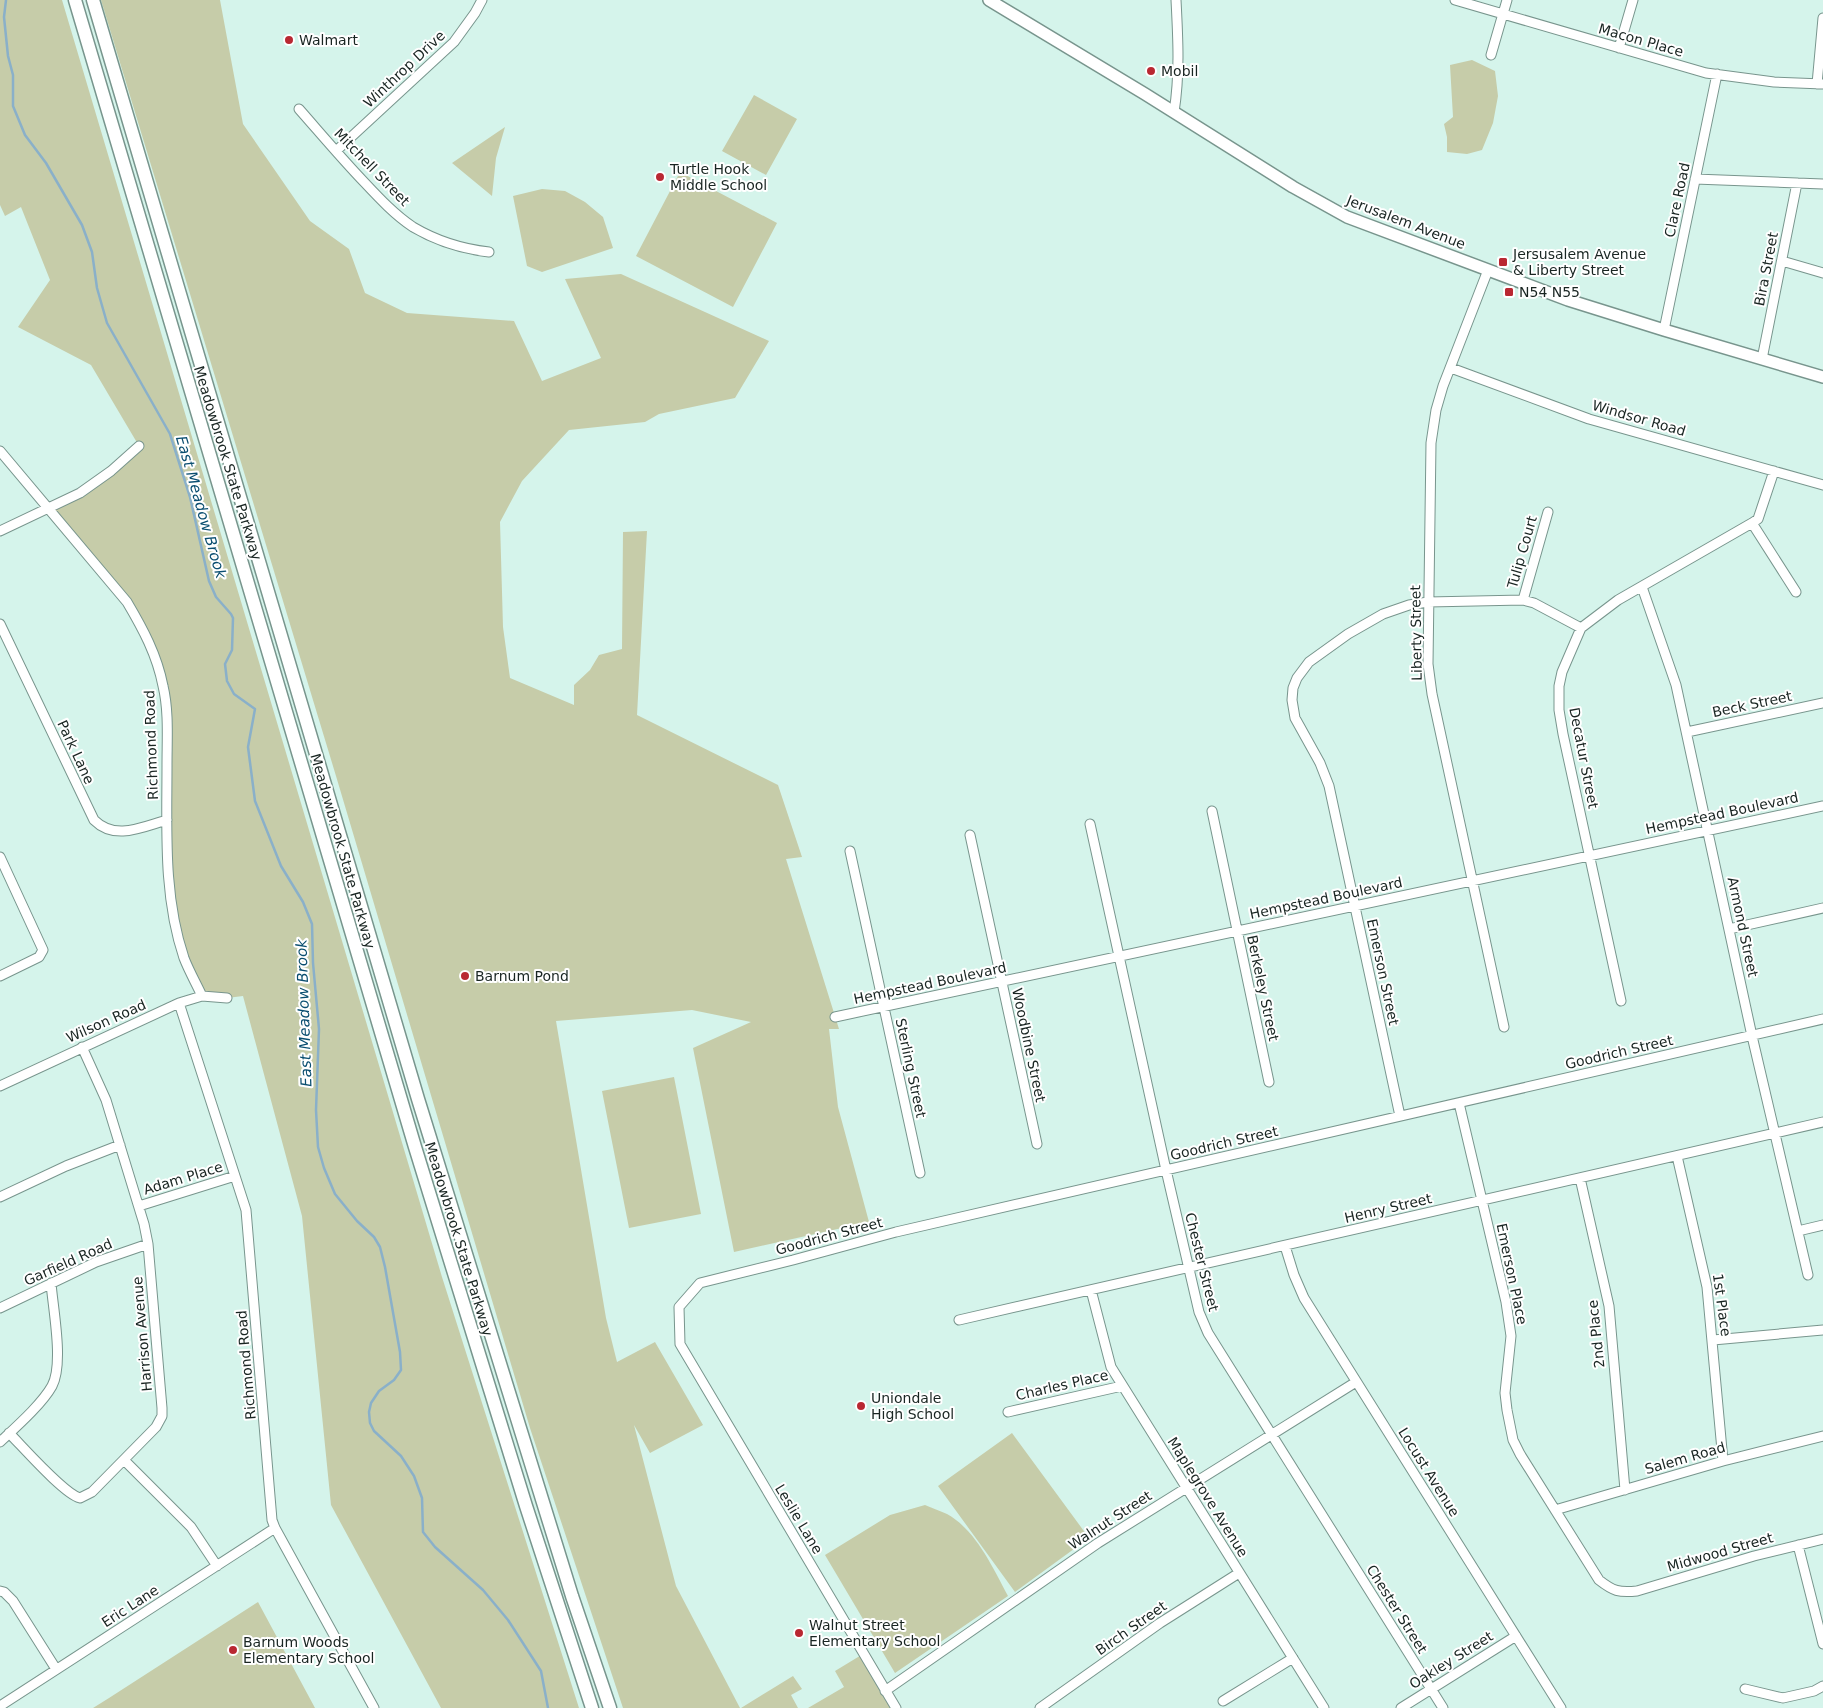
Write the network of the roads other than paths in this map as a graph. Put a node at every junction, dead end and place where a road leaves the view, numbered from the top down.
1 (75, 0) edge
2 (93, 0) edge
3 (482, 0) edge
4 (989, 0) edge
5 (1176, 0) edge
6 (1455, 0) edge
7 (1507, 0) edge
8 (1633, 0) edge
9 (1503, 14) junction
10 (1823, 18) edge
11 (1619, 48) junction
12 (1491, 55) dead end
13 (1717, 74) junction
14 (1820, 84) edge
15 (299, 109) dead end
16 (1174, 112) junction
17 (336, 151) junction
18 (1695, 180) junction
19 (1797, 184) junction
20 (1823, 184) edge
21 (488, 252) dead end
22 (1782, 262) junction
23 (1488, 270) junction
24 (1823, 273) edge
25 (1664, 330) junction
26 (1762, 359) junction
27 (1451, 368) junction
28 (1823, 377) edge
29 (139, 446) dead end
30 (0, 451) edge
31 (1774, 471) junction
32 (1823, 485) edge
33 (49, 508) junction
34 (1548, 512) dead end
35 (1752, 524) junction
36 (0, 531) edge
37 (1642, 587) junction
38 (1796, 592) dead end
39 (1523, 600) junction
40 (1428, 602) junction
41 (0, 624) edge
42 (1581, 628) junction
43 (1823, 703) edge
44 (1687, 732) junction
45 (1823, 806) edge
46 (1212, 811) dead end
47 (167, 820) junction
48 (1090, 824) dead end
49 (1708, 830) junction
50 (970, 835) dead end
51 (850, 851) dead end
52 (1590, 855) junction
53 (0, 857) edge
54 (1472, 880) junction
55 (1355, 906) junction
56 (1823, 908) edge
57 (1729, 928) junction
58 (1237, 931) junction
59 (1119, 956) junction
60 (0, 976) edge
61 (1001, 981) junction
62 (202, 996) junction
63 (227, 998) dead end
64 (1621, 1001) dead end
65 (179, 1004) junction
66 (884, 1006) junction
67 (834, 1017) dead end
68 (1823, 1020) edge
69 (1504, 1027) dead end
70 (1752, 1036) junction
71 (82, 1047) junction
72 (1269, 1082) dead end
73 (0, 1086) edge
74 (1459, 1103) junction
75 (1400, 1116) junction
76 (1823, 1122) edge
77 (1775, 1133) junction
78 (1037, 1144) dead end
79 (120, 1145) junction
80 (1677, 1156) junction
81 (1166, 1170) junction
82 (920, 1173) dead end
83 (235, 1176) junction
84 (1580, 1178) junction
85 (0, 1197) edge
86 (1482, 1200) junction
87 (139, 1206) junction
88 (1823, 1225) edge
89 (1798, 1231) junction
90 (148, 1244) junction
91 (1285, 1246) junction
92 (1189, 1268) junction
93 (1808, 1275) dead end
94 (51, 1283) junction
95 (1091, 1290) junction
96 (0, 1308) edge
97 (959, 1320) dead end
98 (1823, 1330) edge
99 (1713, 1340) junction
100 (680, 1344) joint
101 (1356, 1382) junction
102 (1122, 1386) junction
103 (1008, 1412) dead end
104 (9, 1433) junction
105 (1271, 1435) junction
106 (1823, 1436) edge
107 (0, 1442) edge
108 (124, 1460) junction
109 (1723, 1461) junction
110 (1186, 1488) junction
111 (1625, 1490) junction
112 (1555, 1510) junction
113 (275, 1528) junction
114 (1823, 1539) edge
115 (1798, 1545) junction
116 (218, 1566) junction
117 (1239, 1573) junction
118 (0, 1591) edge
119 (1624, 1592) joint
120 (1516, 1636) junction
121 (1823, 1644) edge
122 (1293, 1658) junction
123 (56, 1669) junction
124 (1823, 1686) edge
125 (1431, 1689) junction
126 (1745, 1689) dead end
127 (885, 1691) junction
128 (1223, 1701) dead end
129 (0, 1706) edge
130 (374, 1708) edge
131 (592, 1708) edge
132 (610, 1708) edge
133 (896, 1708) edge
134 (1040, 1708) edge
135 (1324, 1708) edge
136 (1401, 1708) edge
137 (1443, 1708) edge
138 (1561, 1708) edge

1 - 131 highway, Meadowbrook State Parkway
2 - 132 highway, Meadowbrook State Parkway
3 - 17 street, Winthrop Drive
4 - 16 main road, Jerusalem Avenue
5 - 16 street
6 - 9 street, Macon Place
7 - 9 street
8 - 11 street
9 - 11 street, Macon Place
9 - 12 street
10 - 14 street
11 - 13 street, Macon Place
13 - 14 street, Macon Place
13 - 18 street, Clare Road
15 - 17 street, Mitchell Street
16 - 23 main road, Jerusalem Avenue
17 - 21 street, Mitchell Street
18 - 19 street
18 - 25 street, Clare Road
19 - 20 street
19 - 22 street, Bira Street
22 - 24 street
22 - 26 street, Bira Street
23 - 25 main road, Jerusalem Avenue
23 - 27 street, Liberty Street
25 - 26 main road, Jerusalem Avenue
26 - 28 main road, Jerusalem Avenue
27 - 31 street, Windsor Road
27 - 40 street, Liberty Street
29 - 33 street
30 - 33 street, Richmond Road
31 - 32 street, Windsor Road
31 - 35 street, Decatur Street
33 - 36 street
33 - 47 street, Richmond Road
34 - 39 street, Tulip Court
35 - 37 street, Decatur Street
35 - 38 street
37 - 42 street, Decatur Street
37 - 44 street, Armond Street
39 - 40 street, Emerson Street
39 - 42 street, Emerson Street
40 - 54 street, Liberty Street
40 - 55 street, Emerson Street
41 - 47 street, Park Lane
42 - 52 street, Decatur Street
43 - 44 street, Beck Street
44 - 49 street, Armond Street
45 - 49 street, Hempstead Boulevard
46 - 58 street, Berkeley Street
47 - 62 street, Richmond Road
48 - 59 street, Chester Street
49 - 52 street, Hempstead Boulevard
49 - 57 street, Armond Street
50 - 61 street, Woodbine Street
51 - 66 street, Sterling Street
52 - 54 street, Hempstead Boulevard
52 - 64 street, Decatur Street
53 - 60 street
54 - 55 street, Hempstead Boulevard
54 - 69 street, Liberty Street
55 - 58 street, Hempstead Boulevard
55 - 75 street, Emerson Street
56 - 57 street
57 - 70 street, Armond Street
58 - 59 street, Hempstead Boulevard
58 - 72 street, Berkeley Street
59 - 61 street, Hempstead Boulevard
59 - 81 street, Chester Street
61 - 66 street, Hempstead Boulevard
61 - 78 street, Woodbine Street
62 - 63 street, Wilson Road
62 - 65 street, Wilson Road
65 - 71 street, Wilson Road
65 - 83 street, Richmond Road
66 - 67 street, Hempstead Boulevard
66 - 82 street, Sterling Street
68 - 70 street, Goodrich Street
70 - 74 street, Goodrich Street
70 - 77 street, Armond Street
71 - 73 street, Wilson Road
71 - 79 street, Harrison Avenue
74 - 75 street, Goodrich Street
74 - 86 street, Emerson Place
75 - 81 street, Goodrich Street
76 - 77 street, Henry Street
77 - 80 street, Henry Street
77 - 89 street, Armond Street
79 - 85 street
79 - 87 street, Harrison Avenue
80 - 84 street, Henry Street
80 - 99 street, 1st Place
81 - 92 street, Chester Street
81 - 100 street, Goodrich Street
83 - 87 street, Adam Place
83 - 113 street, Richmond Road
84 - 86 street, Henry Street
84 - 111 street, 2nd Place
86 - 91 street, Henry Street
86 - 112 street, Emerson Place
87 - 90 street, Harrison Avenue
88 - 89 street
89 - 93 street, Armond Street
90 - 94 street, Garfield Road
90 - 108 street, Harrison Avenue
91 - 92 street, Henry Street
91 - 101 street, Locust Avenue
92 - 95 street, Henry Street
92 - 105 street, Chester Street
94 - 96 street, Garfield Road
94 - 104 street
95 - 97 street, Henry Street
95 - 102 street, Maplegrove Avenue
98 - 99 street
99 - 109 street, 1st Place
100 - 127 street, Leslie Lane
101 - 105 street, Walnut Street
101 - 120 street, Locust Avenue
102 - 103 street, Charles Place
102 - 110 street, Maplegrove Avenue
104 - 107 street
104 - 108 street, Harrison Avenue
105 - 110 street, Walnut Street
105 - 125 street, Chester Street
106 - 109 street, Salem Road
108 - 116 street
109 - 111 street, Salem Road
110 - 117 street, Maplegrove Avenue
110 - 127 street, Walnut Street
111 - 112 street, Salem Road
112 - 119 street, Emerson Place
113 - 116 street, Eric Lane
113 - 130 street, Richmond Road
114 - 115 street, Midwood Street
115 - 119 street, Midwood Street
115 - 121 street
116 - 123 street, Eric Lane
117 - 122 street, Maplegrove Avenue
117 - 134 street, Birch Street
118 - 123 street
120 - 125 street, Oakley Street
120 - 138 street, Locust Avenue
122 - 128 street
122 - 135 street, Maplegrove Avenue
123 - 129 street, Eric Lane
124 - 126 street
125 - 136 street, Oakley Street
125 - 137 street, Chester Street
127 - 133 street, Leslie Lane

